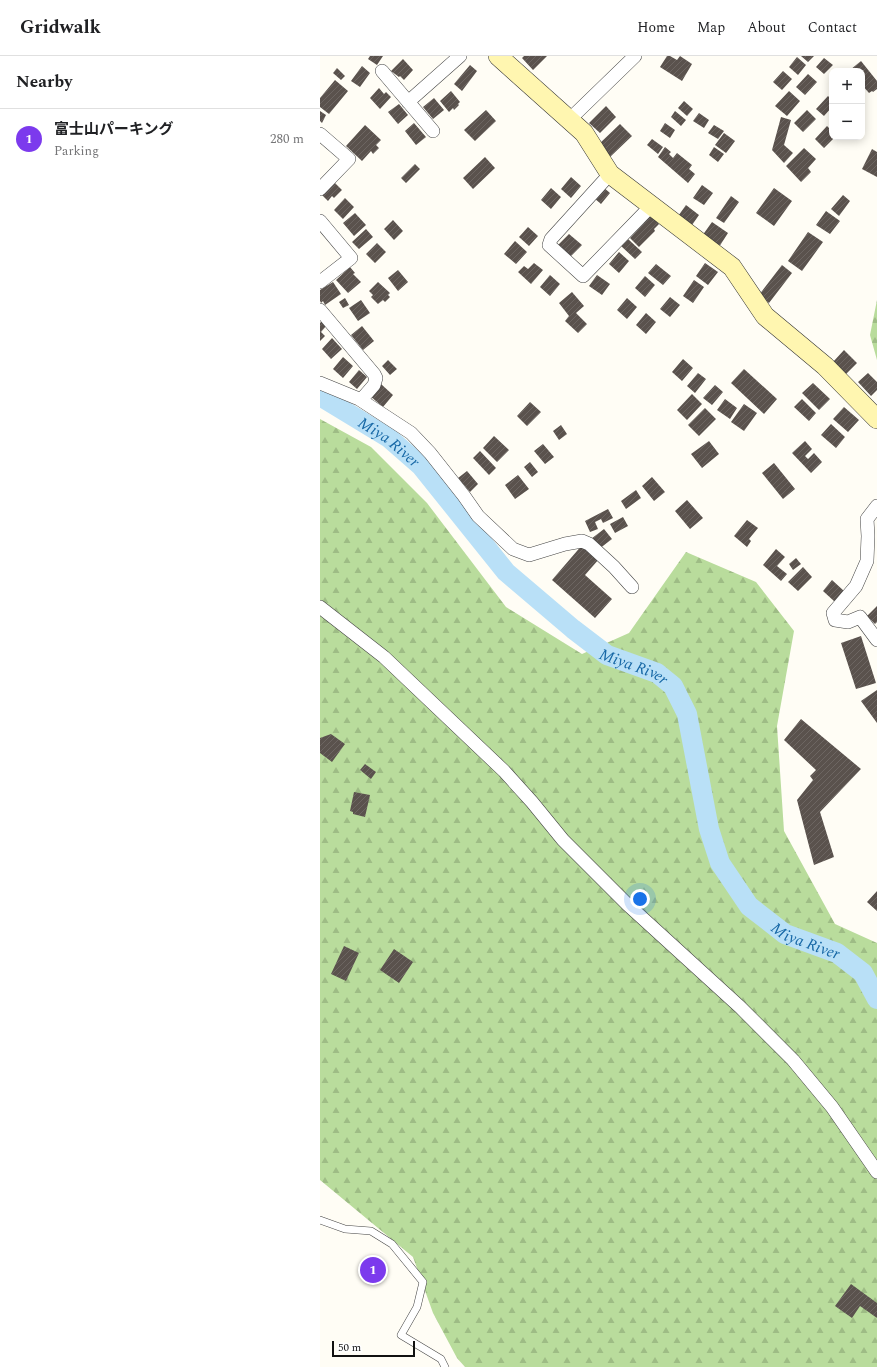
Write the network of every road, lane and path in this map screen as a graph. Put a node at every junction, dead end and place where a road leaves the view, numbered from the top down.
1 (460, 56) edge
2 (498, 56) edge
3 (635, 56) edge
4 (382, 71) dead end
5 (408, 102) junction
6 (569, 120) junction
7 (433, 131) dead end
8 (320, 134) edge
9 (610, 174) junction
10 (320, 189) edge
11 (652, 205) junction
12 (320, 221) edge
13 (320, 282) edge
14 (320, 310) edge
15 (320, 383) edge
16 (361, 400) junction
17 (877, 419) edge
18 (877, 506) edge
19 (632, 587) dead end
20 (320, 607) edge
21 (877, 640) edge
22 (877, 1172) edge
23 (320, 1220) edge
24 (445, 1367) edge

1 - 5 street
2 - 6 street
3 - 6 street
4 - 5 street
5 - 7 street
6 - 9 street
8 - 10 street
9 - 11 street
9 - 11 street
11 - 17 street
12 - 13 street
14 - 16 street
15 - 16 street
16 - 19 street
18 - 21 street
20 - 22 street
23 - 24 lane

